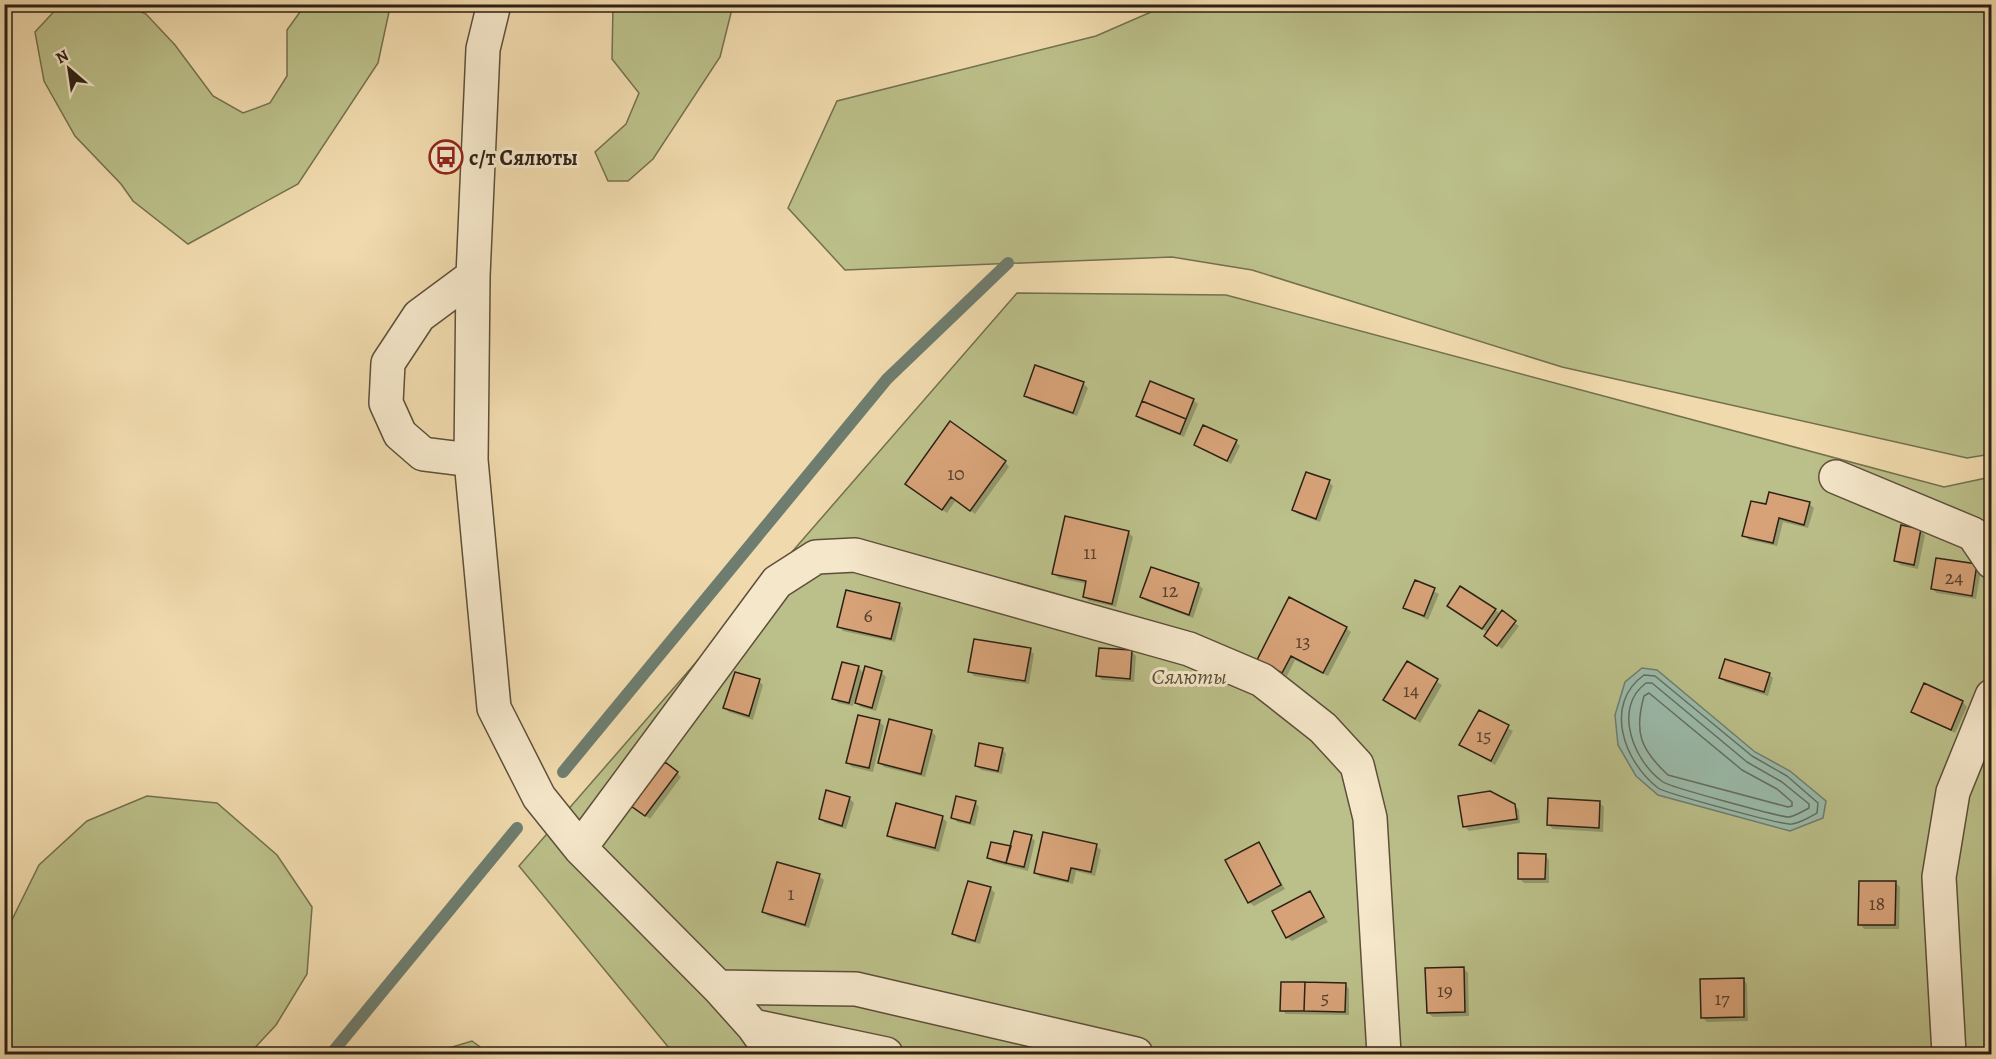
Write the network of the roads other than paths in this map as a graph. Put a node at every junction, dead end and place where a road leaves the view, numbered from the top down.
1 (494, 4) edge
2 (473, 276) junction
3 (471, 460) junction
4 (1836, 477) dead end
5 (1992, 562) edge
6 (1992, 696) edge
7 (580, 848) junction
8 (718, 987) junction
9 (753, 1026) junction
10 (773, 1054) edge
11 (886, 1054) edge
12 (1136, 1054) edge
13 (1384, 1054) edge
14 (1949, 1054) edge

1 - 2 street
2 - 3 street
2 - 3 street
3 - 7 street
4 - 5 street
6 - 14 street
7 - 8 street
7 - 13 street
8 - 9 street
8 - 12 street
9 - 10 street
9 - 11 street

